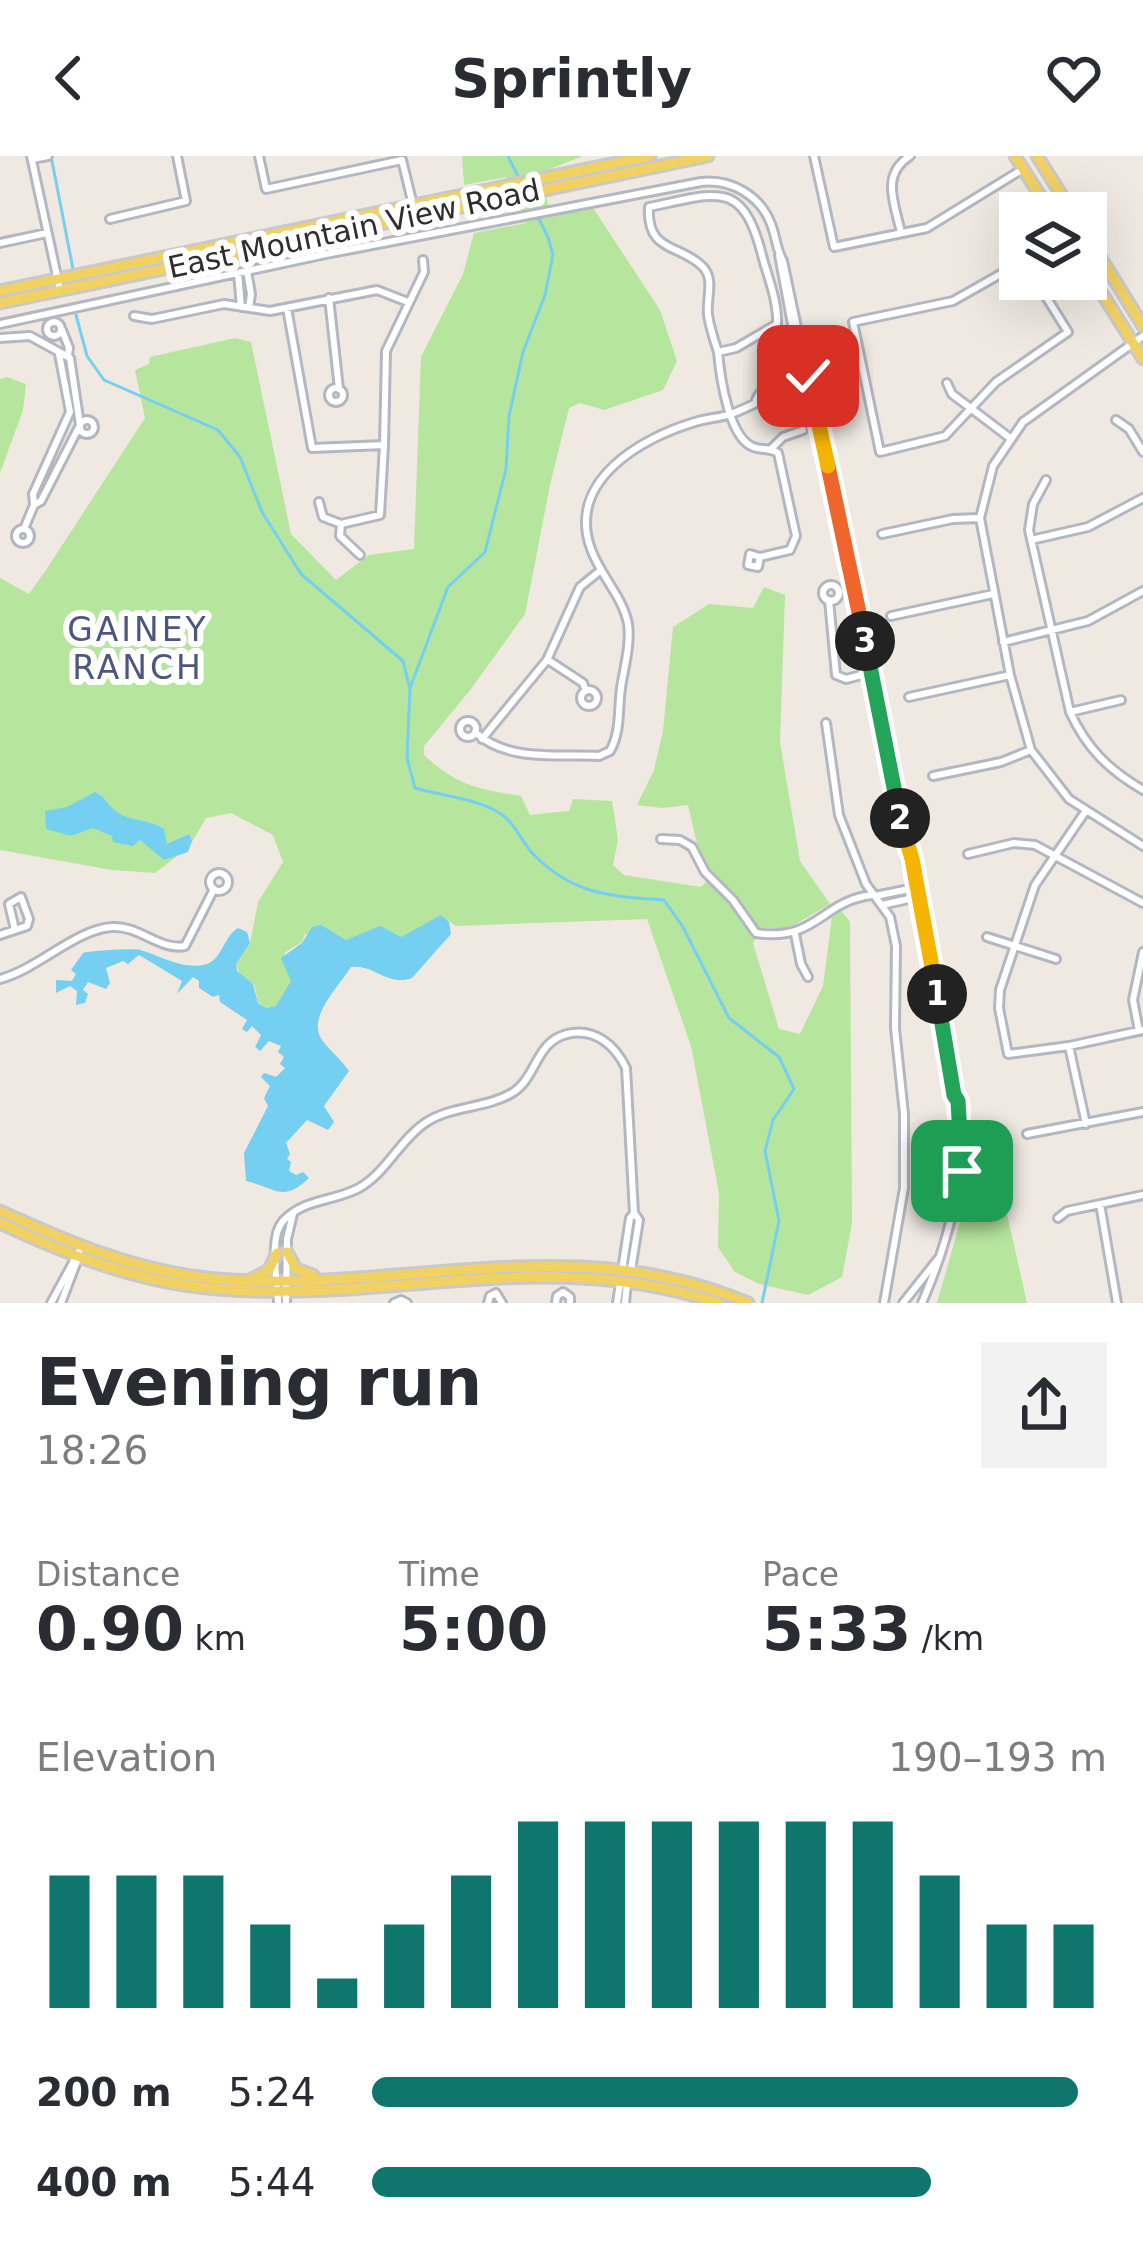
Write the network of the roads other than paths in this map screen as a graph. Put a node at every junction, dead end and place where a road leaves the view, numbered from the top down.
1 (48, 156) edge
2 (177, 156) edge
3 (259, 156) edge
4 (650, 156) edge
5 (708, 156) edge
6 (814, 156) edge
7 (910, 156) edge
8 (1015, 156) edge
9 (1037, 156) edge
10 (32, 158) edge
11 (402, 158) edge
12 (1023, 169) junction
13 (544, 184) junction
14 (1038, 192) edge
15 (1060, 192) edge
16 (414, 210) junction
17 (110, 219) dead end
18 (47, 233) junction
19 (901, 233) junction
20 (0, 243) edge
21 (423, 260) dead end
22 (1107, 268) edge
23 (243, 272) junction
24 (999, 276) edge
25 (59, 285) junction
26 (0, 291) edge
27 (1107, 297) edge
28 (329, 298) junction
29 (1048, 300) edge
30 (408, 302) junction
31 (0, 303) edge
32 (245, 307) junction
33 (287, 308) junction
34 (134, 316) dead end
35 (53, 318) junction
36 (0, 324) edge
37 (1143, 326) edge
38 (62, 329) junction
39 (0, 338) edge
40 (49, 339) junction
41 (1138, 339) edge
42 (718, 352) junction
43 (63, 354) junction
44 (1143, 359) edge
45 (805, 377) junction
46 (947, 383) dead end
47 (70, 386) junction
48 (339, 388) dead end
49 (971, 409) junction
50 (731, 414) junction
51 (1116, 420) dead end
52 (66, 426) junction
53 (78, 428) junction
54 (803, 430) dead end
55 (1010, 438) junction
56 (384, 445) junction
57 (772, 448) junction
58 (1143, 452) edge
59 (50, 459) junction
60 (60, 465) junction
61 (1046, 480) dead end
62 (1143, 498) edge
63 (319, 502) dead end
64 (34, 505) junction
65 (980, 518) junction
66 (341, 524) junction
67 (24, 529) dead end
68 (882, 534) dead end
69 (1030, 540) junction
70 (360, 555) dead end
71 (760, 557) dead end
72 (601, 570) junction
73 (1143, 591) edge
74 (993, 594) junction
75 (829, 600) dead end
76 (891, 616) dead end
77 (1051, 632) junction
78 (1003, 642) junction
79 (547, 660) junction
80 (869, 673) junction
81 (1010, 674) junction
82 (586, 691) dead end
83 (909, 697) dead end
84 (1121, 700) dead end
85 (1070, 712) junction
86 (826, 723) dead end
87 (475, 732) dead end
88 (482, 739) junction
89 (1030, 750) junction
90 (933, 776) dead end
91 (1143, 790) edge
92 (1084, 812) junction
93 (661, 839) dead end
94 (1143, 846) edge
95 (968, 854) dead end
96 (1055, 854) junction
97 (214, 890) dead end
98 (915, 893) junction
99 (874, 895) junction
100 (1143, 903) edge
101 (882, 905) junction
102 (15, 930) junction
103 (795, 934) junction
104 (0, 935) edge
105 (987, 937) dead end
106 (1014, 946) junction
107 (1143, 952) edge
108 (1056, 959) dead end
109 (808, 977) dead end
110 (0, 980) edge
111 (1141, 1031) edge
112 (1069, 1046) junction
113 (1143, 1112) edge
114 (1086, 1124) junction
115 (1027, 1134) dead end
116 (1143, 1195) edge
117 (1100, 1204) junction
118 (0, 1211) edge
119 (1058, 1218) dead end
120 (0, 1223) edge
121 (79, 1252) junction
122 (282, 1253) junction
123 (938, 1259) junction
124 (625, 1275) junction
125 (324, 1277) junction
126 (247, 1280) junction
127 (282, 1291) edge
128 (913, 1292) junction
129 (744, 1301) edge
130 (923, 1301) edge
131 (51, 1303) edge
132 (61, 1303) edge
133 (394, 1303) edge
134 (407, 1303) edge
135 (488, 1303) edge
136 (502, 1303) edge
137 (556, 1303) edge
138 (570, 1303) edge
139 (621, 1303) edge
140 (718, 1303) edge
141 (884, 1303) edge
142 (903, 1303) edge
143 (1117, 1303) edge

1 - 10 street
2 - 17 street
3 - 11 street
4 - 13 main road, East Mountain View Road
5 - 13 main road, East Mountain View Road
6 - 19 street
7 - 19 street
8 - 12 main road
9 - 15 main road
10 - 18 street
11 - 16 street
12 - 14 main road
12 - 19 street
13 - 16 main road, East Mountain View Road
16 - 25 main road, East Mountain View Road
18 - 20 street
18 - 25 street
21 - 30 street
22 - 37 main road
23 - 32 street
23 - 35 street
23 - 45 street
24 - 49 street
25 - 26 main road, East Mountain View Road
25 - 31 main road, East Mountain View Road
27 - 41 main road
28 - 30 street
28 - 33 street
28 - 48 street
29 - 49 street
30 - 56 street
32 - 33 street
32 - 34 street
33 - 56 street
35 - 36 street
35 - 38 street
35 - 40 street
38 - 40 street
38 - 43 street
39 - 40 street
40 - 43 street
41 - 44 main road
41 - 55 street
42 - 42 street
42 - 50 street
43 - 47 street
45 - 50 street
45 - 80 street
46 - 49 street
47 - 52 street
47 - 53 street
49 - 55 street
50 - 57 street
50 - 72 street
51 - 58 street
52 - 53 street
52 - 59 street
53 - 60 street
54 - 57 street
55 - 65 street
56 - 66 street
57 - 71 street
59 - 60 street
59 - 64 street
60 - 64 street
61 - 69 street
62 - 69 street
63 - 66 street
64 - 67 street
65 - 68 street
65 - 74 street
66 - 70 street
69 - 77 street
72 - 79 street
72 - 88 street
73 - 77 street
74 - 76 street
74 - 78 street
75 - 80 street
77 - 78 street
77 - 85 street
78 - 81 street
79 - 82 street
79 - 88 street
80 - 98 street
81 - 83 street
81 - 89 street
84 - 85 street
85 - 91 street
86 - 99 street
87 - 88 street
89 - 90 street
89 - 92 street
92 - 94 street
92 - 96 street
93 - 103 street
95 - 96 street
96 - 100 street
96 - 106 street
97 - 110 street
98 - 99 street
98 - 101 street
98 - 123 street
99 - 101 street
99 - 103 street
101 - 141 street
102 - 102 street
102 - 104 street
103 - 109 street
105 - 106 street
106 - 108 street
106 - 112 street
107 - 111 street
111 - 112 street
112 - 114 street
113 - 114 street
114 - 115 street
116 - 117 street
117 - 119 street
117 - 143 street
118 - 121 main road
120 - 121 main road
121 - 126 main road
121 - 127 main road
121 - 131 street
121 - 132 street
122 - 124 street
122 - 125 main road
122 - 126 main road
122 - 127 street
123 - 128 street
123 - 130 street
124 - 125 main road
124 - 127 main road
124 - 129 main road
124 - 139 street
124 - 140 main road
125 - 127 main road
126 - 127 main road
128 - 130 street
128 - 142 street
133 - 134 street
135 - 136 street
137 - 138 street

